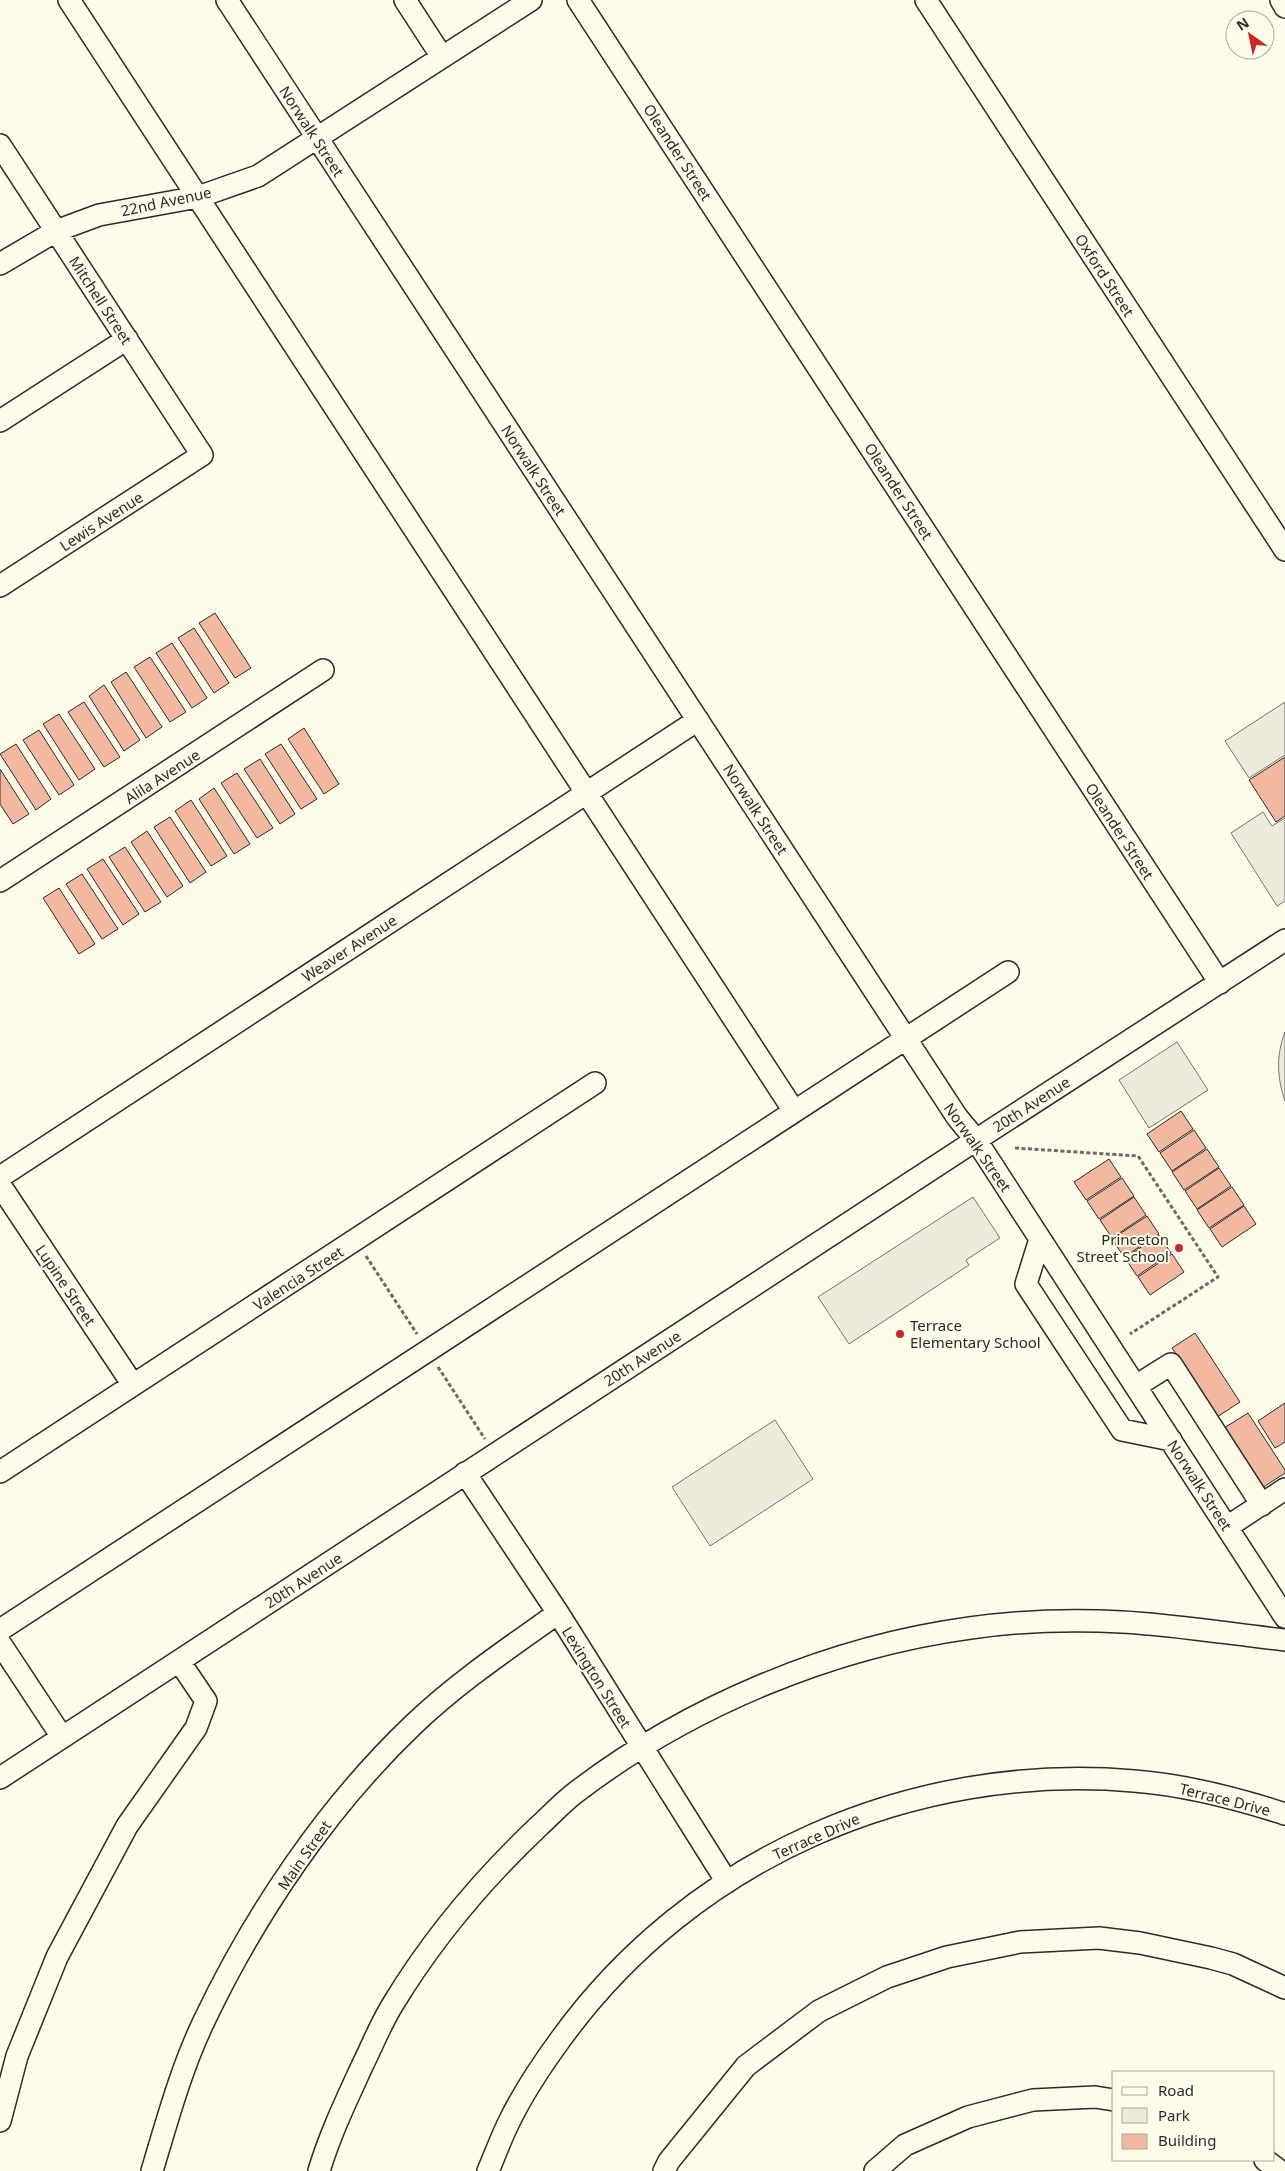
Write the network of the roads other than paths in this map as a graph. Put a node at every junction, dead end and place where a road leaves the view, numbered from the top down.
1 (69, 0) edge
2 (227, 0) edge
3 (405, 0) edge
4 (531, 0) edge
5 (578, 0) edge
6 (926, 0) edge
7 (1281, 0) edge
8 (1285, 7) edge
9 (442, 57) junction
10 (317, 139) junction
11 (0, 145) edge
12 (198, 197) junction
13 (56, 230) junction
14 (0, 264) edge
15 (127, 339) junction
16 (0, 421) edge
17 (202, 455) joint
18 (1285, 550) edge
19 (0, 586) edge
20 (323, 670) dead end
21 (698, 720) junction
22 (586, 793) junction
23 (0, 881) edge
24 (1285, 940) edge
25 (1008, 972) dead end
26 (1220, 983) junction
27 (906, 1039) junction
28 (595, 1083) dead end
29 (794, 1111) junction
30 (976, 1140) junction
31 (0, 1177) edge
32 (0, 1185) edge
33 (1040, 1238) junction
34 (133, 1386) junction
35 (1136, 1386) junction
36 (1171, 1440) junction
37 (0, 1472) edge
38 (465, 1473) junction
39 (1285, 1489) edge
40 (1262, 1505) junction
41 (1227, 1527) junction
42 (558, 1613) junction
43 (1285, 1617) edge
44 (0, 1630) edge
45 (1285, 1640) edge
46 (0, 1643) edge
47 (179, 1661) junction
48 (62, 1737) junction
49 (641, 1747) junction
50 (0, 1778) edge
51 (1285, 1814) edge
52 (727, 1882) junction
53 (1285, 1988) edge
54 (1112, 2100) edge
55 (0, 2121) edge
56 (1266, 2161) edge
57 (152, 2171) edge
58 (319, 2171) edge
59 (488, 2171) edge
60 (664, 2171) edge
61 (875, 2171) edge
62 (1280, 2171) edge

1 - 12 street
2 - 10 street, Norwalk Street
3 - 9 street
4 - 9 street, 22nd Avenue
5 - 26 street, Oleander Street
6 - 18 street, Oxford Street
7 - 8 street
9 - 10 street, 22nd Avenue
10 - 12 street, 22nd Avenue
10 - 21 street, Norwalk Street
11 - 13 street, Mitchell Street
12 - 13 street, 22nd Avenue
12 - 22 street
13 - 14 street, 22nd Avenue
13 - 15 street, Mitchell Street
15 - 16 street
15 - 17 street, Mitchell Street
17 - 19 street, Lewis Avenue
20 - 23 street, Alila Avenue
21 - 22 street, Weaver Avenue
21 - 27 street, Norwalk Street
22 - 29 street
22 - 31 street, Weaver Avenue
24 - 26 street, 20th Avenue
25 - 27 street
26 - 30 street, 20th Avenue
27 - 29 street
27 - 30 street, Norwalk Street
28 - 34 street, Valencia Street
29 - 44 street
30 - 33 street, Norwalk Street
30 - 38 street, 20th Avenue
32 - 34 street, Lupine Street
33 - 35 street, Norwalk Street
33 - 36 street
34 - 37 street, Valencia Street
35 - 36 street, Norwalk Street
35 - 40 street
36 - 41 street, Norwalk Street
38 - 42 street, Lexington Street
38 - 47 street, 20th Avenue
39 - 40 street
40 - 41 street
41 - 43 street, Norwalk Street
42 - 49 street, Lexington Street
42 - 57 street, Main Street
45 - 49 street
46 - 48 street
47 - 48 street, 20th Avenue
47 - 55 street
48 - 50 street, 20th Avenue
49 - 52 street, Lexington Street
49 - 58 street
51 - 52 street, Terrace Drive
52 - 59 street, Terrace Drive
53 - 60 street
54 - 61 street
56 - 62 street

